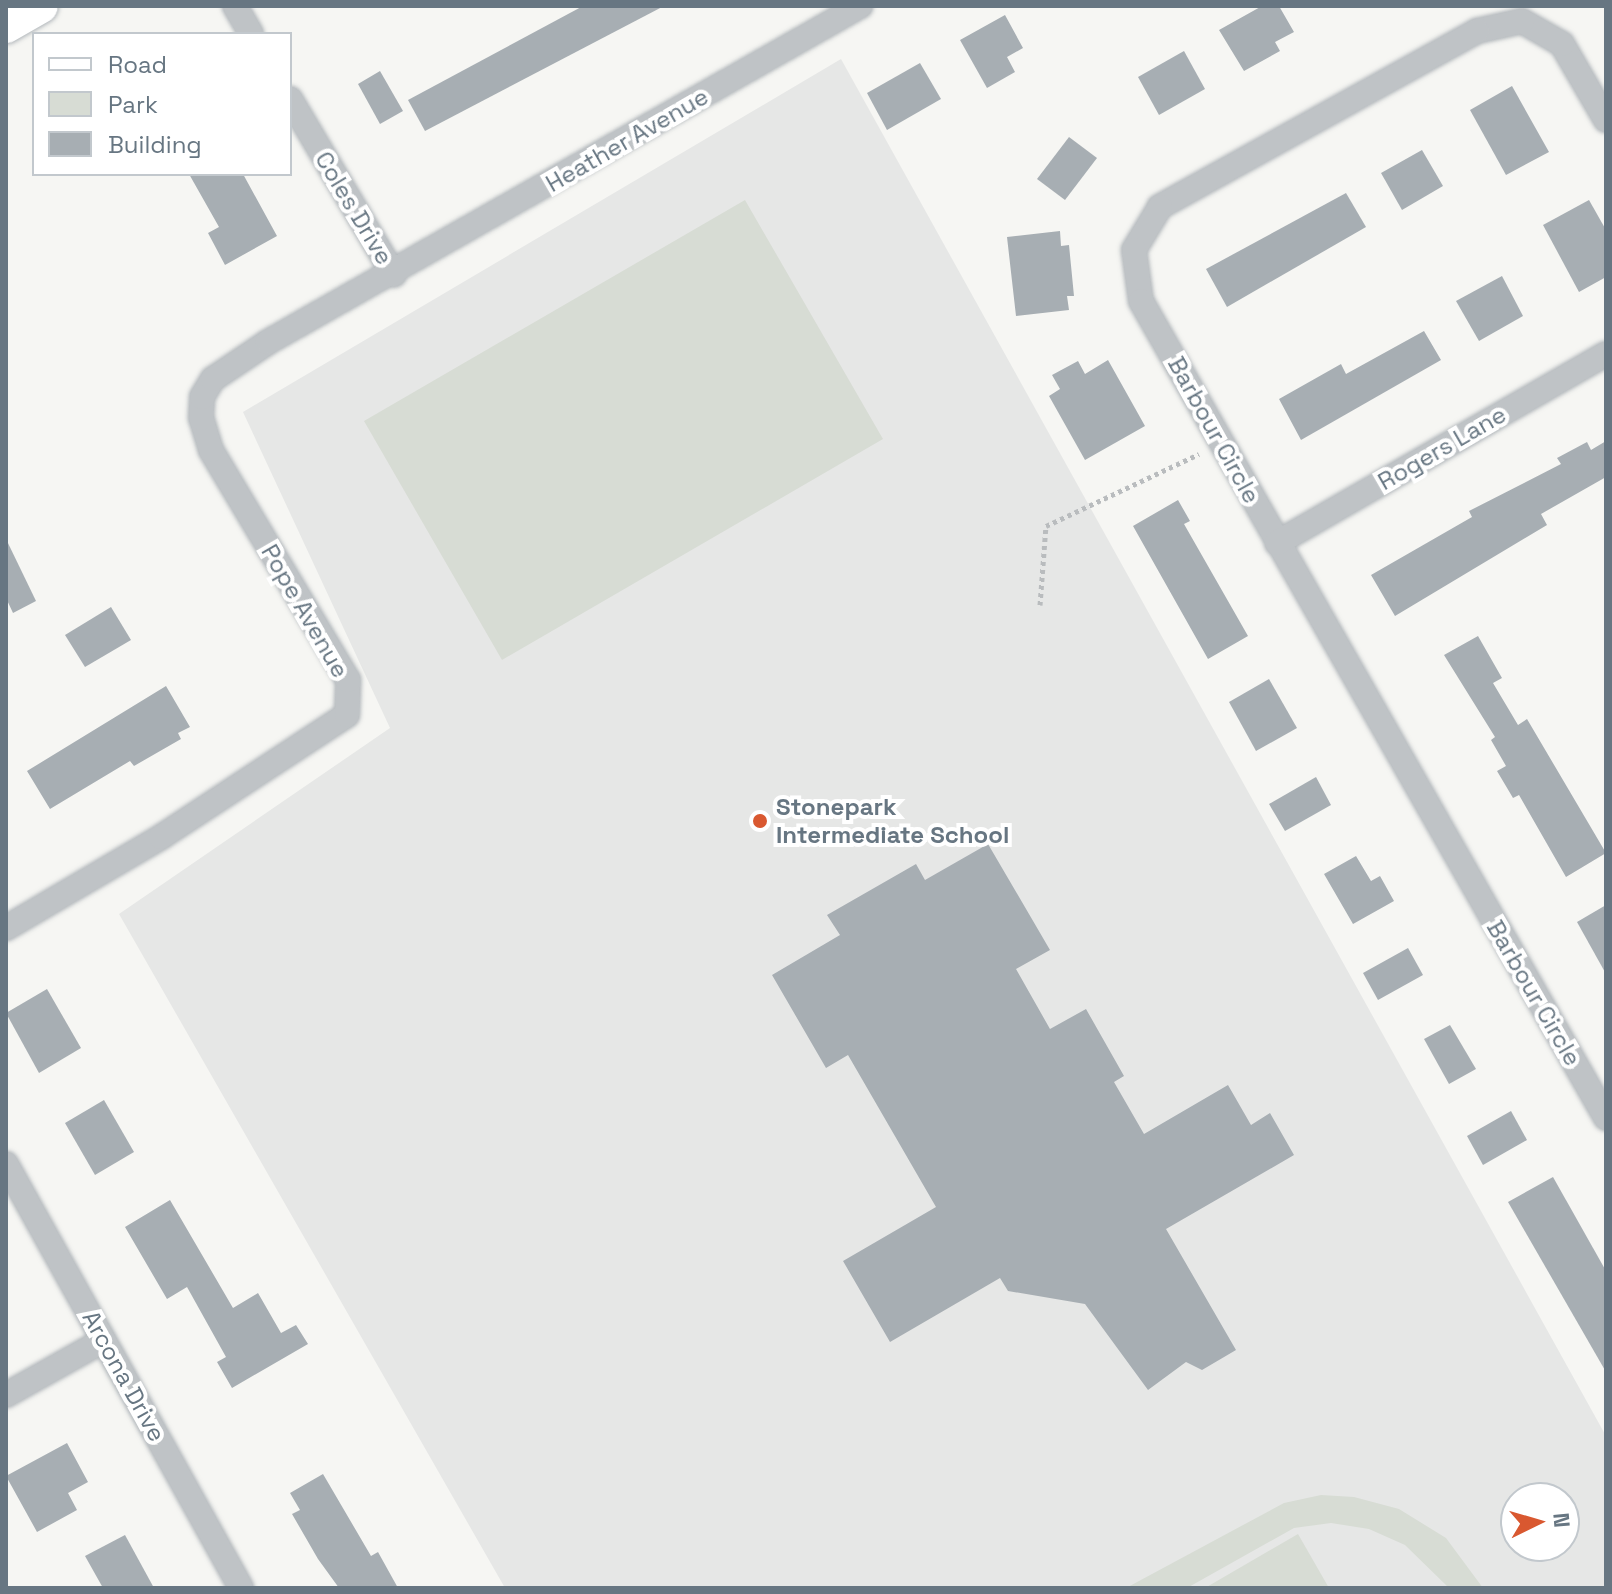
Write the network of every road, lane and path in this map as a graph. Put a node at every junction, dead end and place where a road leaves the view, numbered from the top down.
1 (41, 6) edge
2 (235, 6) edge
3 (860, 6) edge
4 (6, 26) edge
5 (250, 32) edge
6 (292, 102) edge
7 (1606, 120) edge
8 (394, 275) junction
9 (1606, 354) edge
10 (1221, 443) junction
11 (1277, 543) junction
12 (1040, 605) dead end
13 (6, 928) edge
14 (1606, 1118) edge
15 (6, 1164) edge
16 (104, 1340) junction
17 (6, 1395) edge
18 (241, 1588) edge

1 - 4 main road
2 - 5 street
3 - 8 street, Heather Avenue
6 - 8 street, Coles Drive
7 - 10 street, Barbour Circle
8 - 13 street, Pope Avenue
9 - 11 street, Rogers Lane
10 - 11 street, Barbour Circle
10 - 12 path
11 - 14 street, Barbour Circle
15 - 16 street, Arcona Drive
16 - 17 street
16 - 18 street, Arcona Drive

